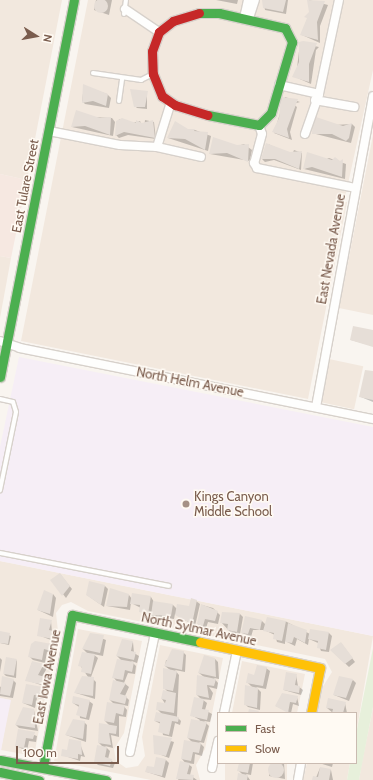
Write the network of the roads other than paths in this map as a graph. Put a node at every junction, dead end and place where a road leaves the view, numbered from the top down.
1 (74, 0) edge
2 (126, 0) edge
3 (248, 0) edge
4 (255, 0) edge
5 (339, 0) edge
6 (125, 12) joint
7 (249, 19) junction
8 (159, 32) junction
9 (93, 73) dead end
10 (153, 74) junction
11 (122, 79) junction
12 (279, 85) junction
13 (373, 96) edge
14 (317, 97) junction
15 (120, 101) dead end
16 (171, 102) junction
17 (354, 108) dead end
18 (259, 125) junction
19 (48, 131) junction
20 (305, 134) dead end
21 (158, 147) junction
22 (201, 157) dead end
23 (355, 188) junction
24 (4, 342) edge
25 (0, 377) edge
26 (0, 399) edge
27 (316, 407) junction
28 (373, 419) edge
29 (0, 490) edge
30 (0, 553) edge
31 (169, 586) dead end
32 (72, 615) joint
33 (155, 633) junction
34 (237, 651) junction
35 (224, 712) edge
36 (311, 712) edge
37 (217, 746) edge
38 (130, 752) dead end
39 (0, 760) edge
40 (301, 764) edge
41 (43, 767) junction
42 (212, 768) dead end
43 (5, 775) edge
44 (39, 780) edge
45 (106, 780) edge
46 (298, 780) edge

1 - 19 street, East Tulare Street
2 - 6 lane
3 - 7 street
4 - 7 street
5 - 14 street
6 - 8 street
7 - 8 street
7 - 12 street
8 - 10 street
9 - 11 lane
10 - 11 lane
10 - 16 street
11 - 15 lane
12 - 14 street
12 - 18 street
13 - 23 street, East Nevada Avenue
14 - 17 street
14 - 20 street
16 - 18 street
16 - 21 street
18 - 23 street
19 - 21 street
19 - 24 street, East Tulare Street
21 - 22 street
23 - 27 street, East Nevada Avenue
24 - 25 street, East Tulare Street
24 - 27 street, North Helm Avenue
26 - 29 lane
27 - 28 street, North Helm Avenue
30 - 31 lane
32 - 33 street, North Sylmar Avenue
32 - 41 street, East Iowa Avenue
33 - 34 street, North Sylmar Avenue
33 - 38 street
34 - 35 street
34 - 36 street, North Sylmar Avenue
37 - 42 street
39 - 41 street
40 - 46 street
41 - 45 street
43 - 44 street

